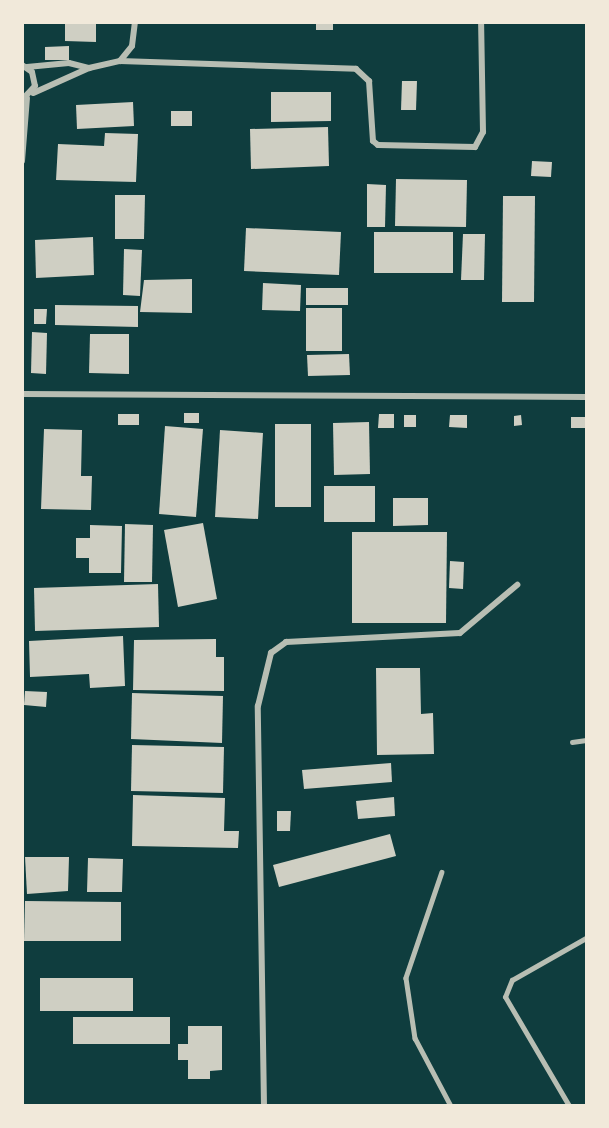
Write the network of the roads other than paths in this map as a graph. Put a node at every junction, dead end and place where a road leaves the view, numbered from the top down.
1 (135, 22) edge
2 (481, 22) edge
3 (120, 61) junction
4 (25, 66) edge
5 (89, 68) junction
6 (27, 97) edge
7 (22, 161) edge
8 (22, 394) edge
9 (586, 397) edge
10 (516, 585) dead end
11 (586, 740) edge
12 (572, 742) dead end
13 (442, 872) dead end
14 (586, 938) edge
15 (264, 1106) edge
16 (451, 1106) edge
17 (569, 1106) edge

1 - 3 street
2 - 3 street
3 - 5 street
4 - 5 street
4 - 6 street
5 - 6 street
6 - 7 street
8 - 9 street
10 - 15 street
11 - 12 lane
13 - 16 lane
14 - 17 lane

